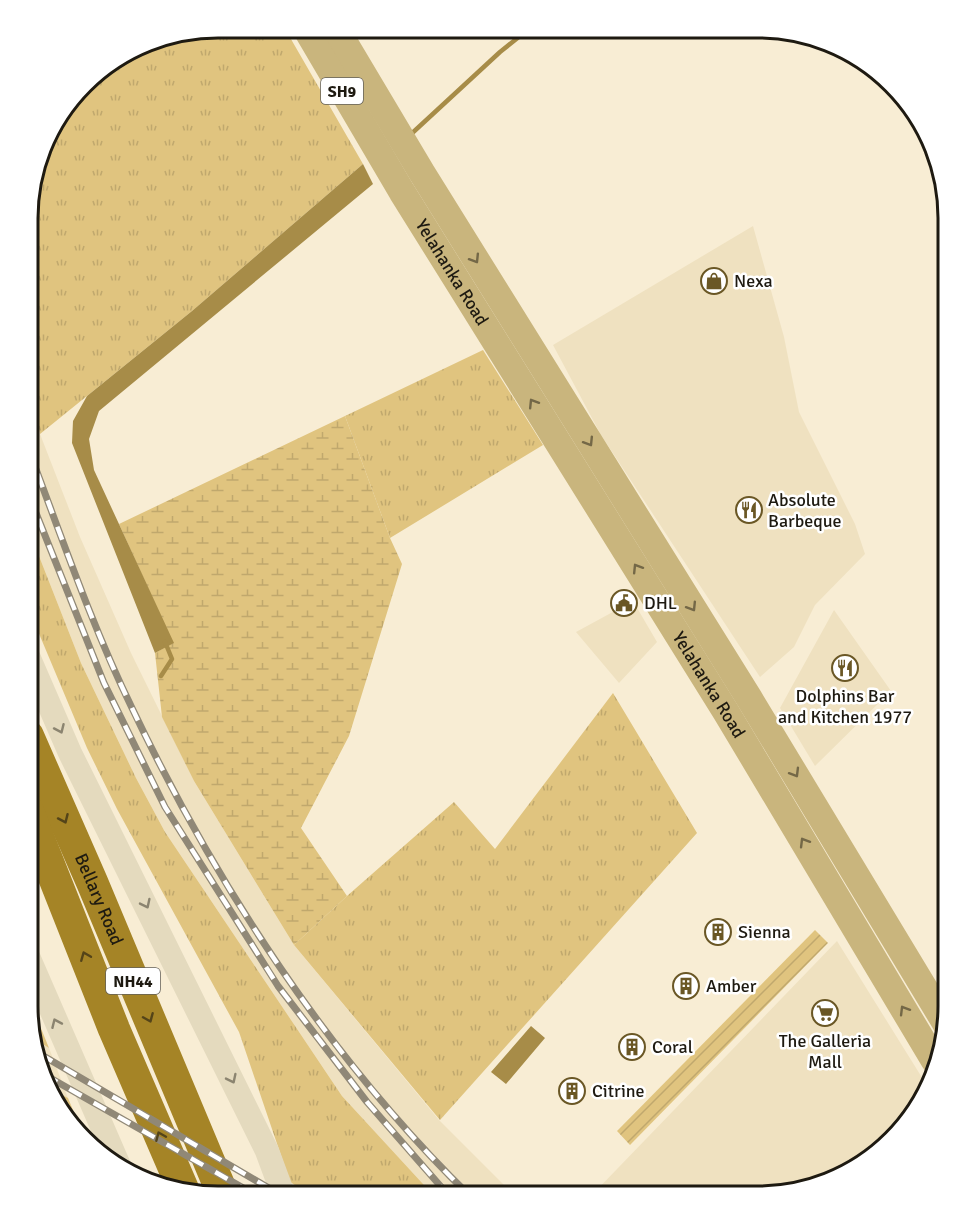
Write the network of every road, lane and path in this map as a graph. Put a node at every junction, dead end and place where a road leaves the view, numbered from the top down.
1 (314, 38) edge
2 (338, 38) edge
3 (363, 100) junction
4 (454, 225) junction
5 (430, 238) junction
6 (38, 679) edge
7 (38, 760) edge
8 (38, 838) edge
9 (38, 980) edge
10 (937, 1009) edge
11 (931, 1054) edge
12 (113, 1153) edge
13 (180, 1183) edge
14 (219, 1186) edge
15 (280, 1186) edge

1 - 3 main road, SH9
2 - 3 main road, SH9
3 - 4 main road, Yelahanka Road / SH9
3 - 5 main road, Yelahanka Road / SH9
4 - 5 main road
4 -> 10 main road, Yelahanka Road / SH9
11 -> 5 main road, Yelahanka Road / SH9
6 -> 15 main road
7 -> 14 highway, Bellary Road / NH44
13 -> 8 highway, Bellary Road / NH44
12 -> 9 main road

